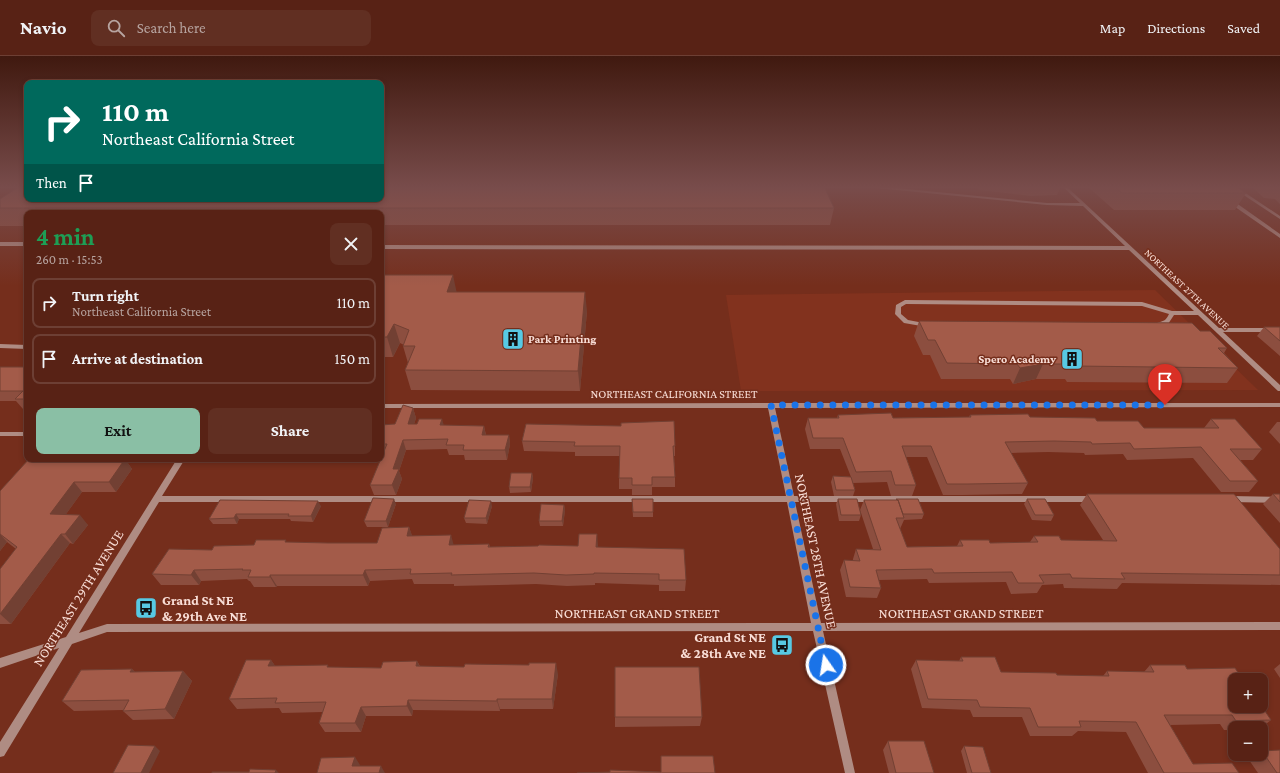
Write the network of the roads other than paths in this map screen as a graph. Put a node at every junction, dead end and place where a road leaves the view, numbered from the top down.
1 (1100, 219) edge
2 (1257, 219) edge
3 (1280, 236) edge
4 (0, 244) edge
5 (24, 244) edge
6 (384, 246) edge
7 (1129, 248) junction
8 (1172, 313) junction
9 (1199, 313) junction
10 (1149, 324) edge
11 (932, 325) edge
12 (1217, 330) junction
13 (1280, 330) edge
14 (0, 346) edge
15 (24, 346) edge
16 (1280, 389) edge
17 (771, 405) junction
18 (1280, 405) edge
19 (384, 406) edge
20 (0, 434) edge
21 (24, 434) edge
22 (179, 462) edge
23 (156, 499) junction
24 (791, 499) junction
25 (1104, 500) edge
26 (1224, 500) edge
27 (1280, 500) edge
28 (1280, 626) edge
29 (817, 627) junction
30 (69, 640) junction
31 (0, 663) edge
32 (0, 752) edge
33 (850, 773) edge

1 - 7 street, NORTHEAST 27TH AVENUE
2 - 3 street
4 - 5 street
6 - 7 street
7 - 9 street, NORTHEAST 27TH AVENUE
8 - 9 street
8 - 10 street
8 - 11 street
9 - 12 street, NORTHEAST 27TH AVENUE
12 - 13 street
12 - 16 street, NORTHEAST 27TH AVENUE
14 - 15 street
17 - 18 street, NORTHEAST CALIFORNIA STREET
17 - 19 street, NORTHEAST CALIFORNIA STREET
17 - 24 street, NORTHEAST 28TH AVENUE
20 - 21 street
22 - 23 street, NORTHEAST 29TH AVENUE
23 - 24 street
23 - 30 street, NORTHEAST 29TH AVENUE
24 - 25 street
24 - 29 street, NORTHEAST 28TH AVENUE
26 - 27 street
28 - 29 street, NORTHEAST GRAND STREET
29 - 30 street, NORTHEAST GRAND STREET
29 - 33 street, NORTHEAST 28TH AVENUE
30 - 31 street, NORTHEAST GRAND STREET
30 - 32 street, NORTHEAST 29TH AVENUE

